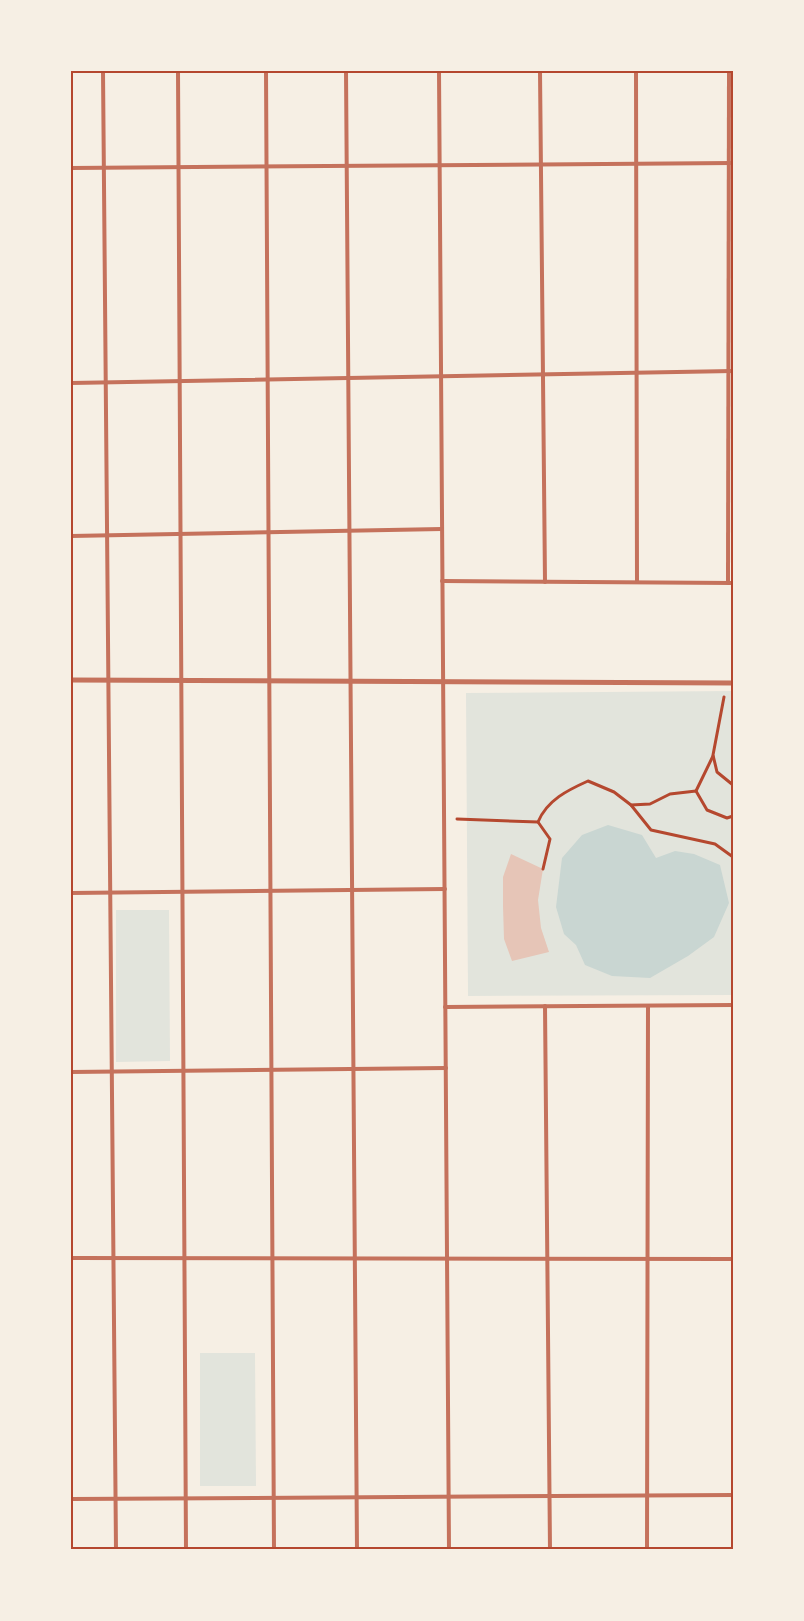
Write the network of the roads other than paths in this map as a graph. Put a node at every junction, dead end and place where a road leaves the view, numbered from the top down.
1 (103, 71) edge
2 (178, 71) edge
3 (266, 71) edge
4 (346, 71) edge
5 (439, 71) edge
6 (540, 71) edge
7 (636, 71) edge
8 (729, 71) edge
9 (731, 162) edge
10 (636, 163) junction
11 (440, 164) junction
12 (541, 164) junction
13 (346, 165) junction
14 (266, 166) junction
15 (178, 167) junction
16 (71, 168) edge
17 (104, 168) junction
18 (731, 371) edge
19 (637, 372) junction
20 (543, 374) junction
21 (441, 376) junction
22 (348, 378) junction
23 (268, 379) junction
24 (180, 381) junction
25 (106, 382) junction
26 (71, 383) edge
27 (442, 529) junction
28 (349, 531) junction
29 (268, 532) junction
30 (181, 534) junction
31 (107, 535) junction
32 (71, 536) edge
33 (442, 581) junction
34 (544, 582) junction
35 (637, 582) junction
36 (731, 583) edge
37 (71, 680) edge
38 (108, 680) junction
39 (182, 681) junction
40 (269, 681) junction
41 (350, 681) junction
42 (443, 682) junction
43 (733, 683) edge
44 (444, 889) junction
45 (352, 890) junction
46 (270, 891) junction
47 (110, 892) junction
48 (183, 892) junction
49 (71, 893) edge
50 (545, 1006) junction
51 (648, 1006) junction
52 (733, 1006) edge
53 (445, 1007) junction
54 (446, 1068) junction
55 (354, 1069) junction
56 (271, 1070) junction
57 (184, 1071) junction
58 (71, 1072) edge
59 (112, 1072) junction
60 (71, 1258) edge
61 (114, 1258) junction
62 (185, 1258) junction
63 (272, 1258) junction
64 (355, 1259) junction
65 (447, 1259) junction
66 (548, 1259) junction
67 (648, 1259) junction
68 (733, 1260) edge
69 (647, 1495) junction
70 (733, 1495) edge
71 (449, 1496) junction
72 (550, 1496) junction
73 (274, 1497) junction
74 (357, 1497) junction
75 (116, 1498) junction
76 (186, 1498) junction
77 (71, 1499) edge
78 (116, 1550) edge
79 (186, 1550) edge
80 (274, 1550) edge
81 (357, 1550) edge
82 (449, 1550) edge
83 (550, 1550) edge
84 (647, 1550) edge

1 - 17 lane
2 - 15 lane
3 - 14 lane
4 - 13 lane
5 - 11 lane
6 - 12 lane
7 - 10 lane
8 - 9 lane
9 - 10 lane
9 - 18 lane
10 - 12 lane
10 - 19 lane
11 - 12 lane
11 - 13 lane
11 - 21 lane
12 - 20 lane
13 - 14 lane
13 - 22 lane
14 - 15 lane
14 - 23 lane
15 - 17 lane
15 - 24 lane
16 - 17 lane
17 - 25 lane
18 - 19 lane
18 - 36 lane
19 - 20 lane
19 - 35 lane
20 - 21 lane
20 - 34 lane
21 - 22 lane
21 - 27 lane
22 - 23 lane
22 - 28 lane
23 - 24 lane
23 - 29 lane
24 - 25 lane
24 - 30 lane
25 - 26 lane
25 - 31 lane
27 - 28 lane
27 - 33 lane
28 - 29 lane
28 - 41 lane
29 - 30 lane
29 - 40 lane
30 - 31 lane
30 - 39 lane
31 - 32 lane
31 - 38 lane
33 - 34 lane
33 - 42 lane
34 - 35 lane
35 - 36 lane
37 - 38 street
38 - 39 street
38 - 47 lane
39 - 40 street
39 - 48 lane
40 - 41 street
40 - 46 lane
41 - 42 street
41 - 45 lane
42 - 43 street
42 - 44 lane
44 - 45 lane
44 - 53 lane
45 - 46 lane
45 - 55 lane
46 - 48 lane
46 - 56 lane
47 - 48 lane
47 - 49 lane
47 - 59 lane
48 - 57 lane
50 - 51 lane
50 - 53 lane
50 - 66 lane
51 - 52 lane
51 - 67 lane
53 - 54 lane
54 - 55 lane
54 - 65 lane
55 - 56 lane
55 - 64 lane
56 - 57 lane
56 - 63 lane
57 - 59 lane
57 - 62 lane
58 - 59 lane
59 - 61 lane
60 - 61 lane
61 - 62 lane
61 - 75 lane
62 - 63 lane
62 - 76 lane
63 - 64 lane
63 - 73 lane
64 - 65 lane
64 - 74 lane
65 - 66 lane
65 - 71 lane
66 - 67 lane
66 - 72 lane
67 - 68 lane
67 - 69 lane
69 - 70 lane
69 - 72 lane
69 - 84 lane
71 - 72 lane
71 - 74 lane
71 - 82 lane
72 - 83 lane
73 - 74 lane
73 - 76 lane
73 - 80 lane
74 - 81 lane
75 - 76 lane
75 - 77 lane
75 - 78 lane
76 - 79 lane

